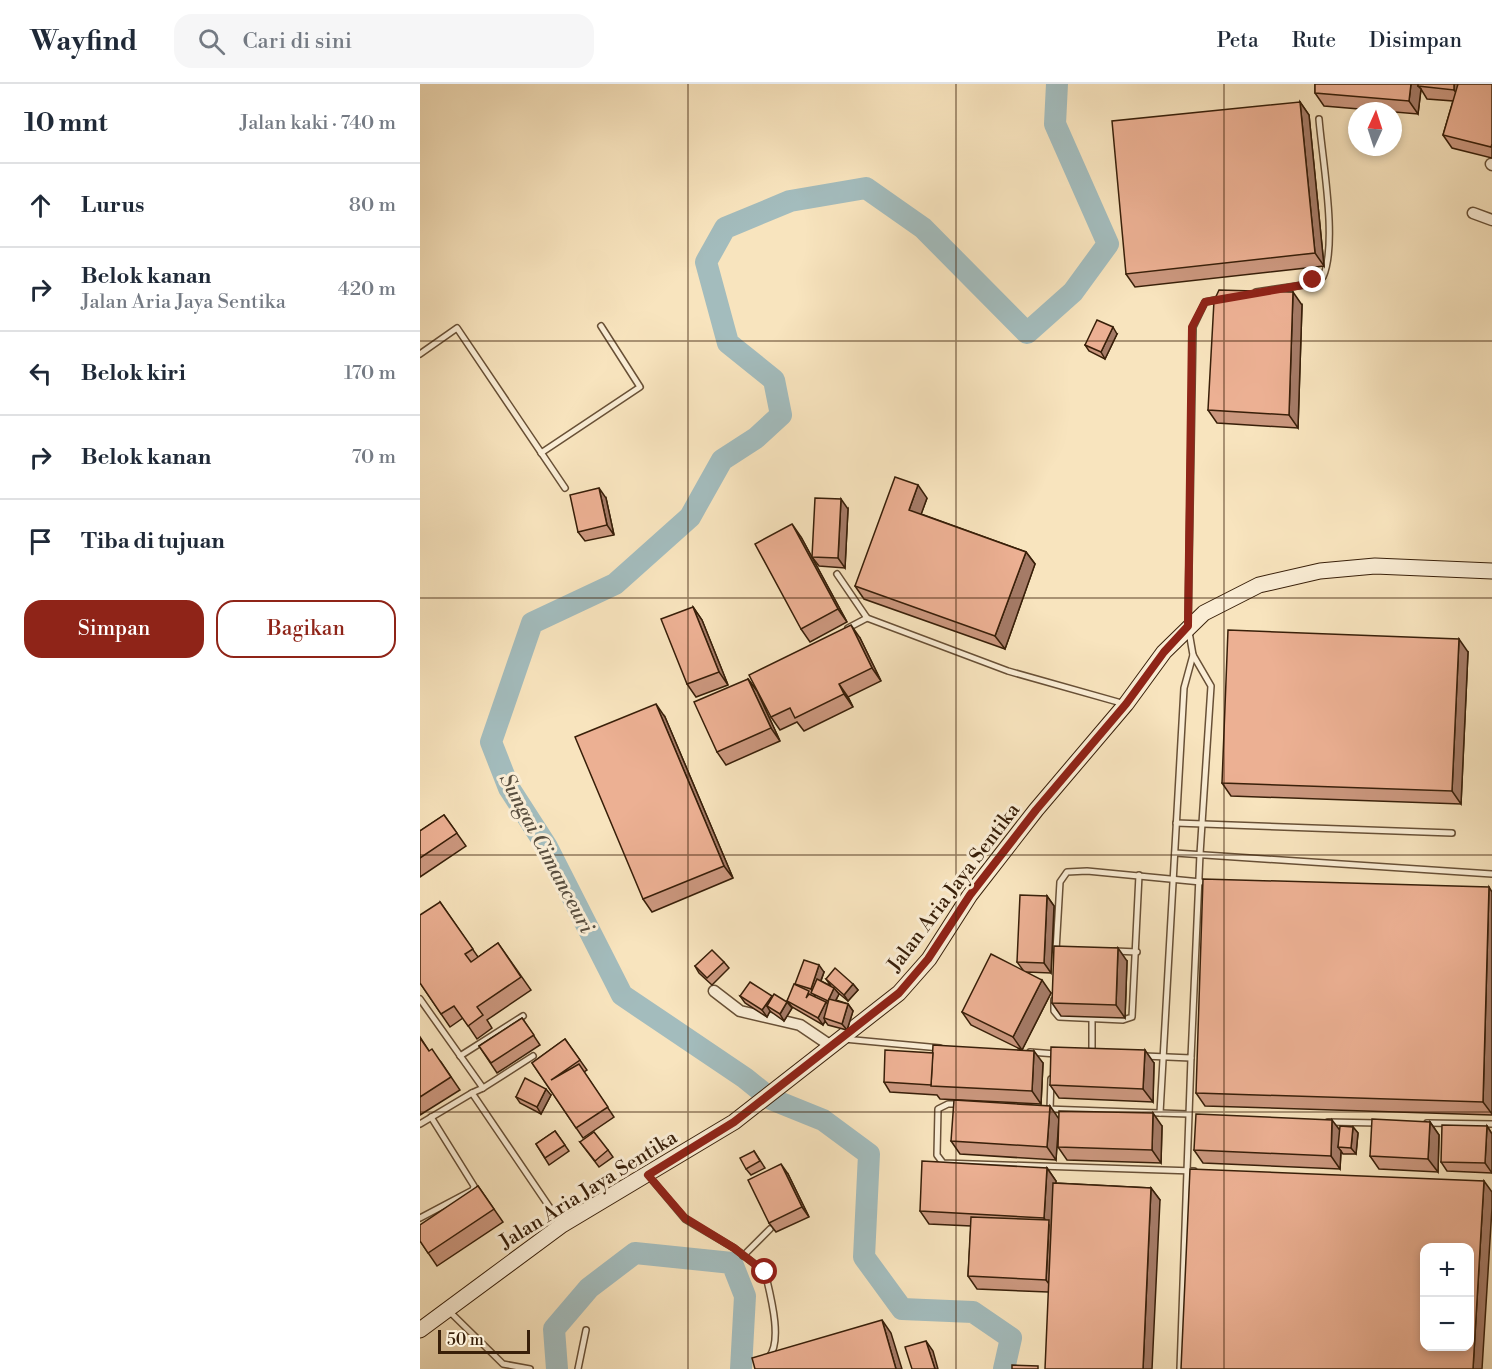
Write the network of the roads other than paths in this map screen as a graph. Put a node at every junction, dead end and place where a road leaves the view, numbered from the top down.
1 (1319, 119) dead end
2 (1473, 213) dead end
3 (1492, 220) edge
4 (1253, 292) edge
5 (1224, 298) edge
6 (601, 326) dead end
7 (420, 354) edge
8 (541, 453) junction
9 (564, 488) dead end
10 (1492, 571) edge
11 (837, 574) dead end
12 (867, 618) junction
13 (1188, 626) junction
14 (837, 634) edge
15 (1193, 655) junction
16 (1126, 704) junction
17 (1176, 823) junction
18 (1203, 824) junction
19 (1452, 833) dead end
20 (1175, 853) junction
21 (1200, 854) junction
22 (1492, 874) edge
23 (1139, 875) junction
24 (1174, 879) junction
25 (1199, 882) junction
26 (1211, 882) edge
27 (1057, 948) junction
28 (1068, 949) edge
29 (1103, 950) edge
30 (1137, 952) junction
31 (1056, 960) edge
32 (714, 991) dead end
33 (1054, 993) edge
34 (420, 999) edge
35 (524, 1016) edge
36 (1092, 1020) junction
37 (836, 1042) junction
38 (949, 1048) edge
39 (1017, 1052) edge
40 (1051, 1054) junction
41 (1060, 1054) edge
42 (1084, 1054) edge
43 (1092, 1054) junction
44 (1104, 1055) edge
45 (460, 1056) junction
46 (532, 1056) dead end
47 (1139, 1056) edge
48 (1163, 1056) junction
49 (1191, 1058) junction
50 (1051, 1065) edge
51 (1051, 1076) edge
52 (483, 1088) junction
53 (472, 1093) junction
54 (971, 1105) edge
55 (1038, 1108) edge
56 (1050, 1109) junction
57 (1160, 1113) junction
58 (431, 1117) junction
59 (1188, 1117) junction
60 (1200, 1120) edge
61 (1317, 1122) edge
62 (1387, 1123) edge
63 (1422, 1123) edge
64 (420, 1124) edge
65 (1492, 1124) edge
66 (1186, 1170) junction
67 (1198, 1171) edge
68 (648, 1175) junction
69 (420, 1218) edge
70 (562, 1226) junction
71 (770, 1229) edge
72 (743, 1256) junction
73 (447, 1309) junction
74 (420, 1330) edge
75 (586, 1330) dead end
76 (760, 1363) edge
77 (530, 1369) edge
78 (578, 1369) edge
79 (1180, 1369) edge

1 - 4 lane
2 - 3 street
5 - 13 lane
6 - 8 lane
7 - 8 lane
8 - 9 lane
10 - 13 street, Jalan Aria Jaya Sentika
11 - 12 lane
12 - 14 lane
12 - 16 lane
13 - 15 lane
13 - 16 street, Jalan Aria Jaya Sentika
15 - 17 lane
15 - 18 lane
16 - 37 street, Jalan Aria Jaya Sentika
17 - 18 lane
17 - 20 lane
18 - 19 lane
18 - 21 lane
20 - 21 lane
20 - 24 lane
21 - 22 lane
21 - 25 lane
23 - 24 lane
23 - 27 lane
23 - 30 lane
24 - 25 lane
24 - 48 lane
25 - 26 lane
25 - 49 lane
27 - 28 lane
27 - 31 lane
29 - 30 lane
30 - 36 lane
32 - 37 street
33 - 36 lane
34 - 45 lane
35 - 45 lane
36 - 43 lane
37 - 38 lane
37 - 68 street, Jalan Aria Jaya Sentika
39 - 40 lane
40 - 41 lane
40 - 50 lane
42 - 43 lane
43 - 44 lane
45 - 52 lane
46 - 52 lane
47 - 48 lane
48 - 49 lane
48 - 57 lane
49 - 59 lane
51 - 56 lane
52 - 53 lane
53 - 58 lane
53 - 70 lane
54 - 66 lane
55 - 56 lane
56 - 57 lane
57 - 59 lane
58 - 64 lane
58 - 69 lane
59 - 60 lane
59 - 66 lane
61 - 62 lane
63 - 65 lane
66 - 67 lane
66 - 79 lane
68 - 70 street, Jalan Aria Jaya Sentika
68 - 72 lane
70 - 73 street, Jalan Aria Jaya Sentika
71 - 72 lane
72 - 76 lane
73 - 74 street, Jalan Aria Jaya Sentika
73 - 77 lane
75 - 78 lane

